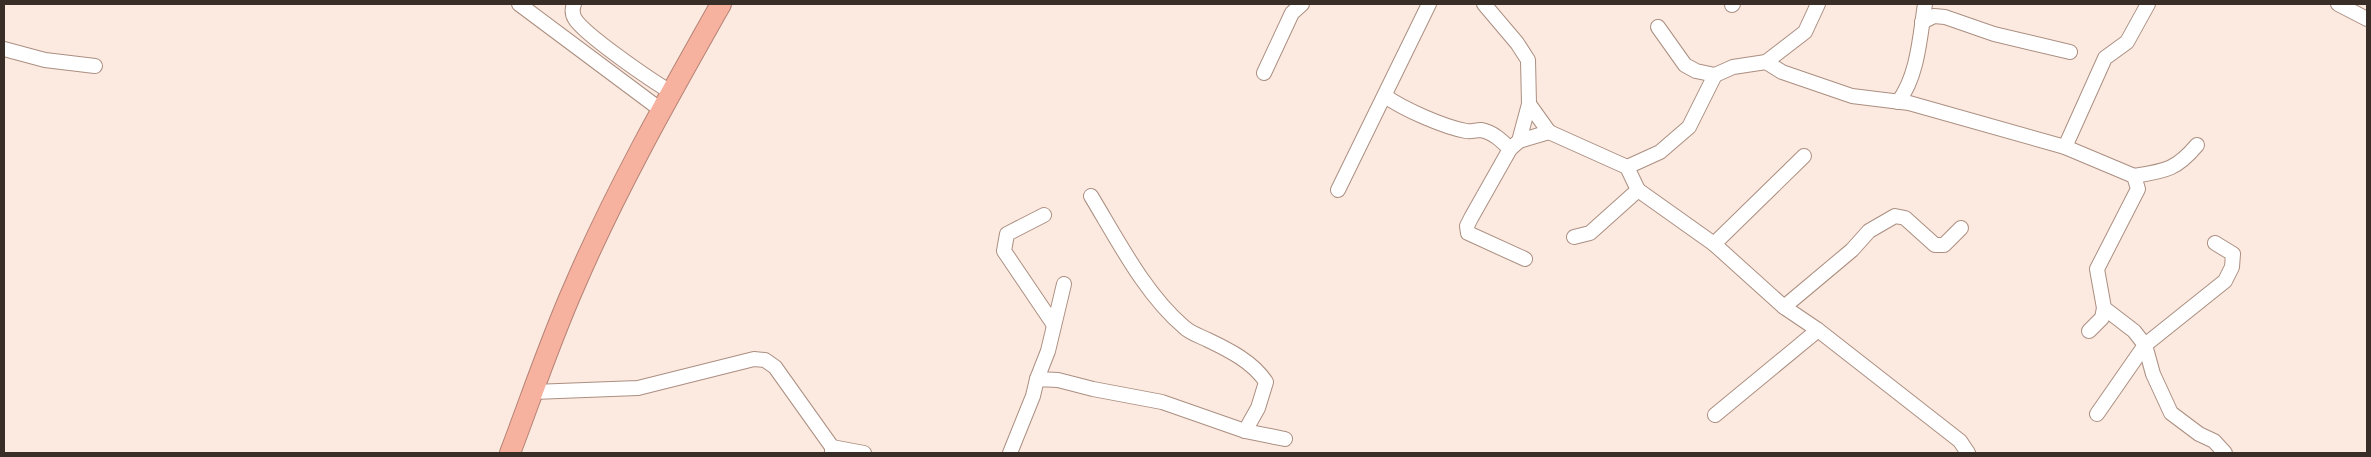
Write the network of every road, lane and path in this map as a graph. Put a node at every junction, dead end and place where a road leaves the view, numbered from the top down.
1 (519, 4) edge
2 (574, 4) edge
3 (721, 4) edge
4 (1302, 4) edge
5 (1429, 4) edge
6 (1484, 4) edge
7 (1818, 4) edge
8 (1925, 4) edge
9 (2148, 4) edge
10 (2338, 4) edge
11 (2362, 13) edge
12 (1922, 22) junction
13 (1658, 27) dead end
14 (4, 49) edge
15 (2070, 52) dead end
16 (1766, 62) junction
17 (95, 66) dead end
18 (1264, 73) dead end
19 (1715, 76) junction
20 (671, 92) junction
21 (1385, 96) junction
22 (1898, 102) junction
23 (1529, 104) junction
24 (661, 110) junction
25 (1549, 132) junction
26 (1515, 145) junction
27 (2197, 145) dead end
28 (2065, 148) junction
29 (1804, 156) dead end
30 (1627, 167) junction
31 (2134, 176) junction
32 (1338, 190) dead end
33 (1638, 190) junction
34 (1091, 196) dead end
35 (1044, 216) dead end
36 (1961, 228) dead end
37 (1574, 237) dead end
38 (2215, 243) dead end
39 (1714, 244) junction
40 (1524, 259) dead end
41 (1064, 284) dead end
42 (1784, 307) junction
43 (2104, 308) junction
44 (1054, 326) junction
45 (1818, 330) junction
46 (2089, 331) dead end
47 (2145, 345) junction
48 (1037, 379) junction
49 (533, 392) junction
50 (2097, 414) dead end
51 (1715, 415) dead end
52 (1245, 431) junction
53 (1285, 439) dead end
54 (2214, 447) edge
55 (832, 450) edge
56 (510, 453) edge
57 (864, 453) edge
58 (1010, 453) edge
59 (1968, 453) edge
60 (2225, 453) edge

1 - 24 street
2 - 20 street
3 - 20 highway
4 - 18 street
5 - 21 street
6 - 23 street
7 - 16 street
8 - 12 street
9 - 28 street
10 - 11 street
12 - 15 street
12 - 22 street
13 - 19 street
14 - 17 street
16 - 19 street
16 - 22 street
19 - 30 street
20 - 24 highway
21 - 26 street
21 - 32 street
22 - 28 street
23 - 25 street
23 - 26 street
24 - 49 highway
25 - 26 street
25 - 30 street
26 - 40 street
27 - 31 street
28 - 31 street
29 - 39 street
30 - 33 street
31 - 43 street
33 - 37 street
33 - 39 street
34 - 52 street
35 - 44 street
36 - 42 street
38 - 47 street
39 - 42 street
41 - 44 street
42 - 45 street
43 - 46 street
43 - 47 street
44 - 48 street
45 - 51 street
45 - 59 street
47 - 50 street
47 - 54 street
48 - 52 street
48 - 58 street
49 - 55 street
49 - 56 highway
52 - 53 street
54 - 60 street
55 - 57 street

